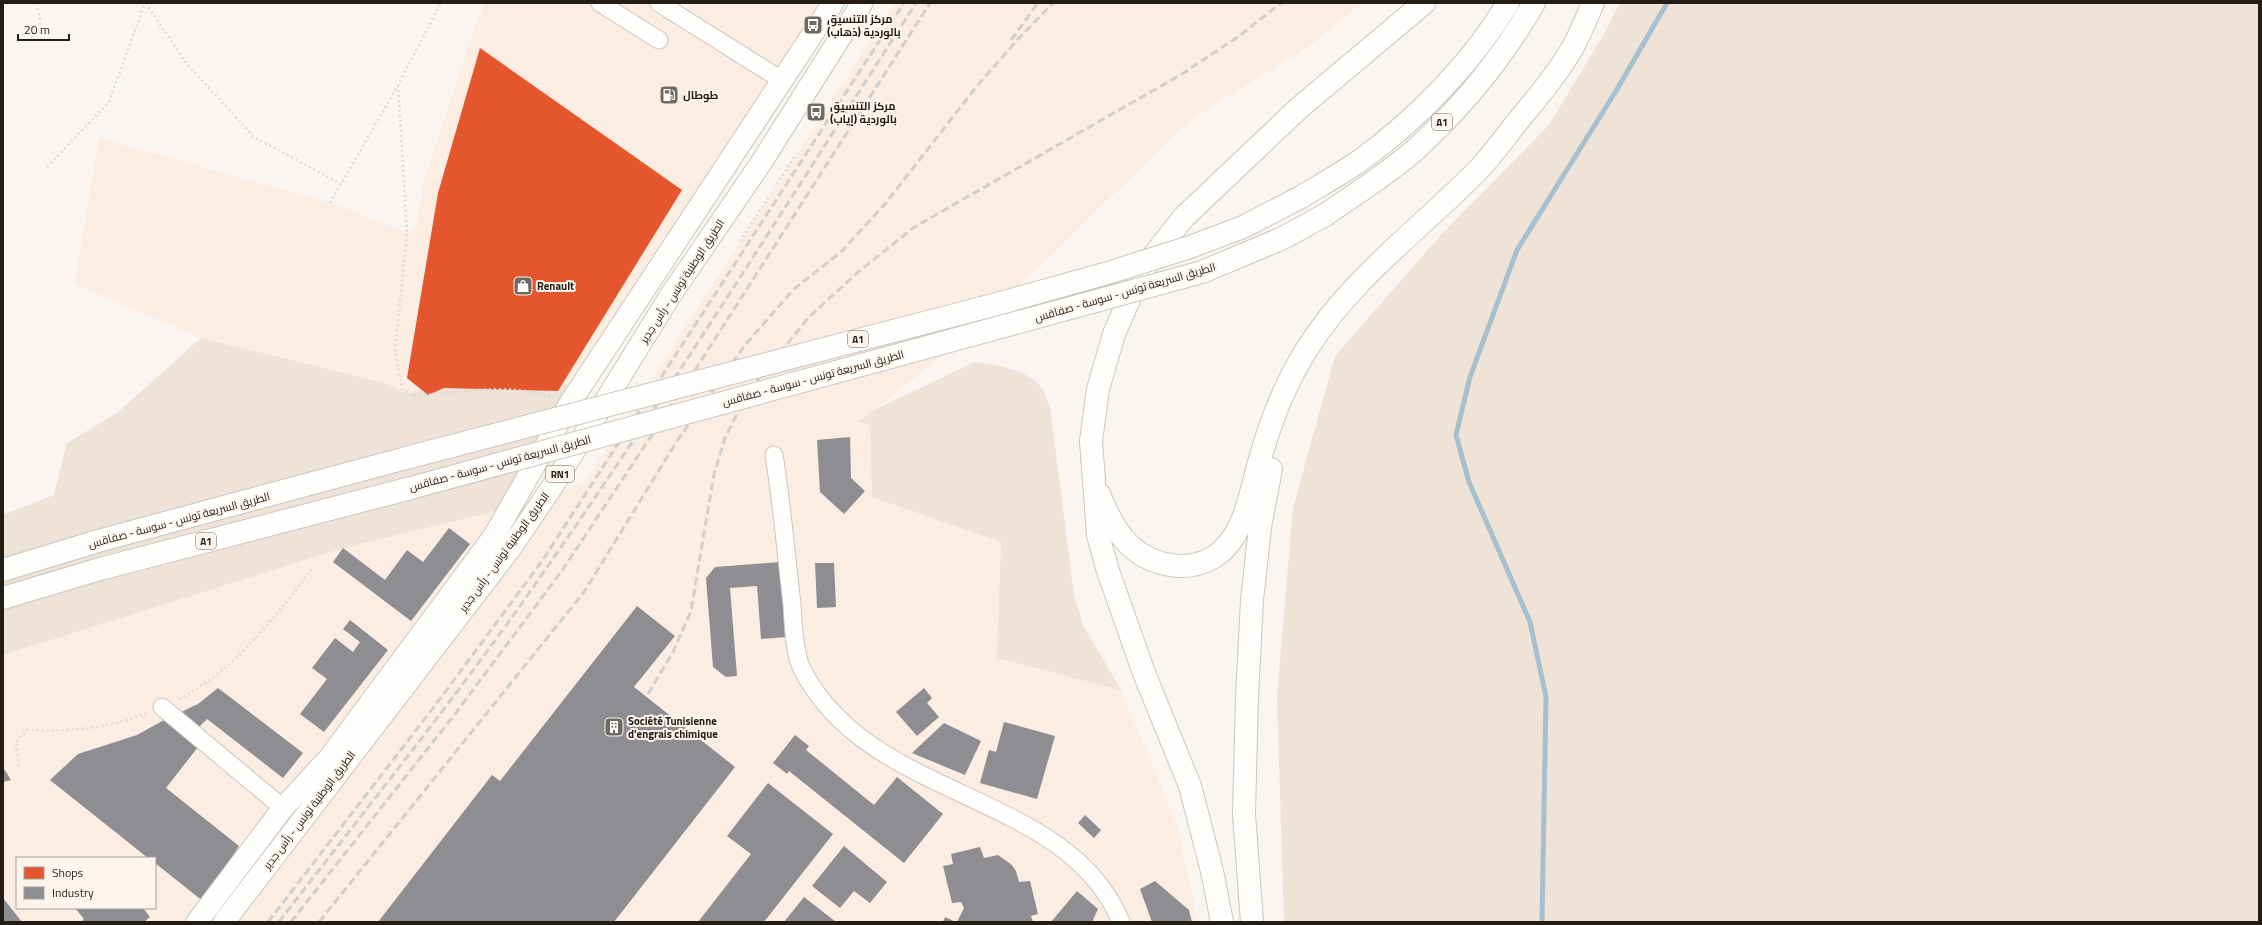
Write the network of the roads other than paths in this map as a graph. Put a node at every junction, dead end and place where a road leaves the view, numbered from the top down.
1 (659, 3) edge
2 (833, 3) edge
3 (862, 3) edge
4 (1424, 3) edge
5 (1508, 3) edge
6 (1534, 3) edge
7 (1593, 3) edge
8 (611, 6) edge
9 (659, 40) dead end
10 (783, 81) junction
11 (1288, 386) junction
12 (774, 455) dead end
13 (1095, 486) junction
14 (3, 570) edge
15 (3, 598) edge
16 (162, 707) road end
17 (283, 808) junction
18 (197, 922) edge
19 (224, 922) edge
20 (1121, 922) edge
21 (1222, 922) edge
22 (1252, 922) edge

1 - 10 street
2 - 10 main road, الطريق الوطنية تونس - رأس جدير / RN1
3 - 19 main road, الطريق الوطنية تونس - رأس جدير / RN1
4 - 13 highway
5 - 14 highway, الطريق السريعة تونس - سوسة - صفاقس / A1, bridge
6 - 15 highway, الطريق السريعة تونس - سوسة - صفاقس / A1, bridge
7 - 11 highway
8 - 9 street
10 - 17 main road, الطريق الوطنية تونس - رأس جدير / RN1
11 - 13 highway
11 - 22 highway
12 - 20 street
13 - 21 highway
16 - 17 street
17 - 18 main road, الطريق الوطنية تونس - رأس جدير / RN1

